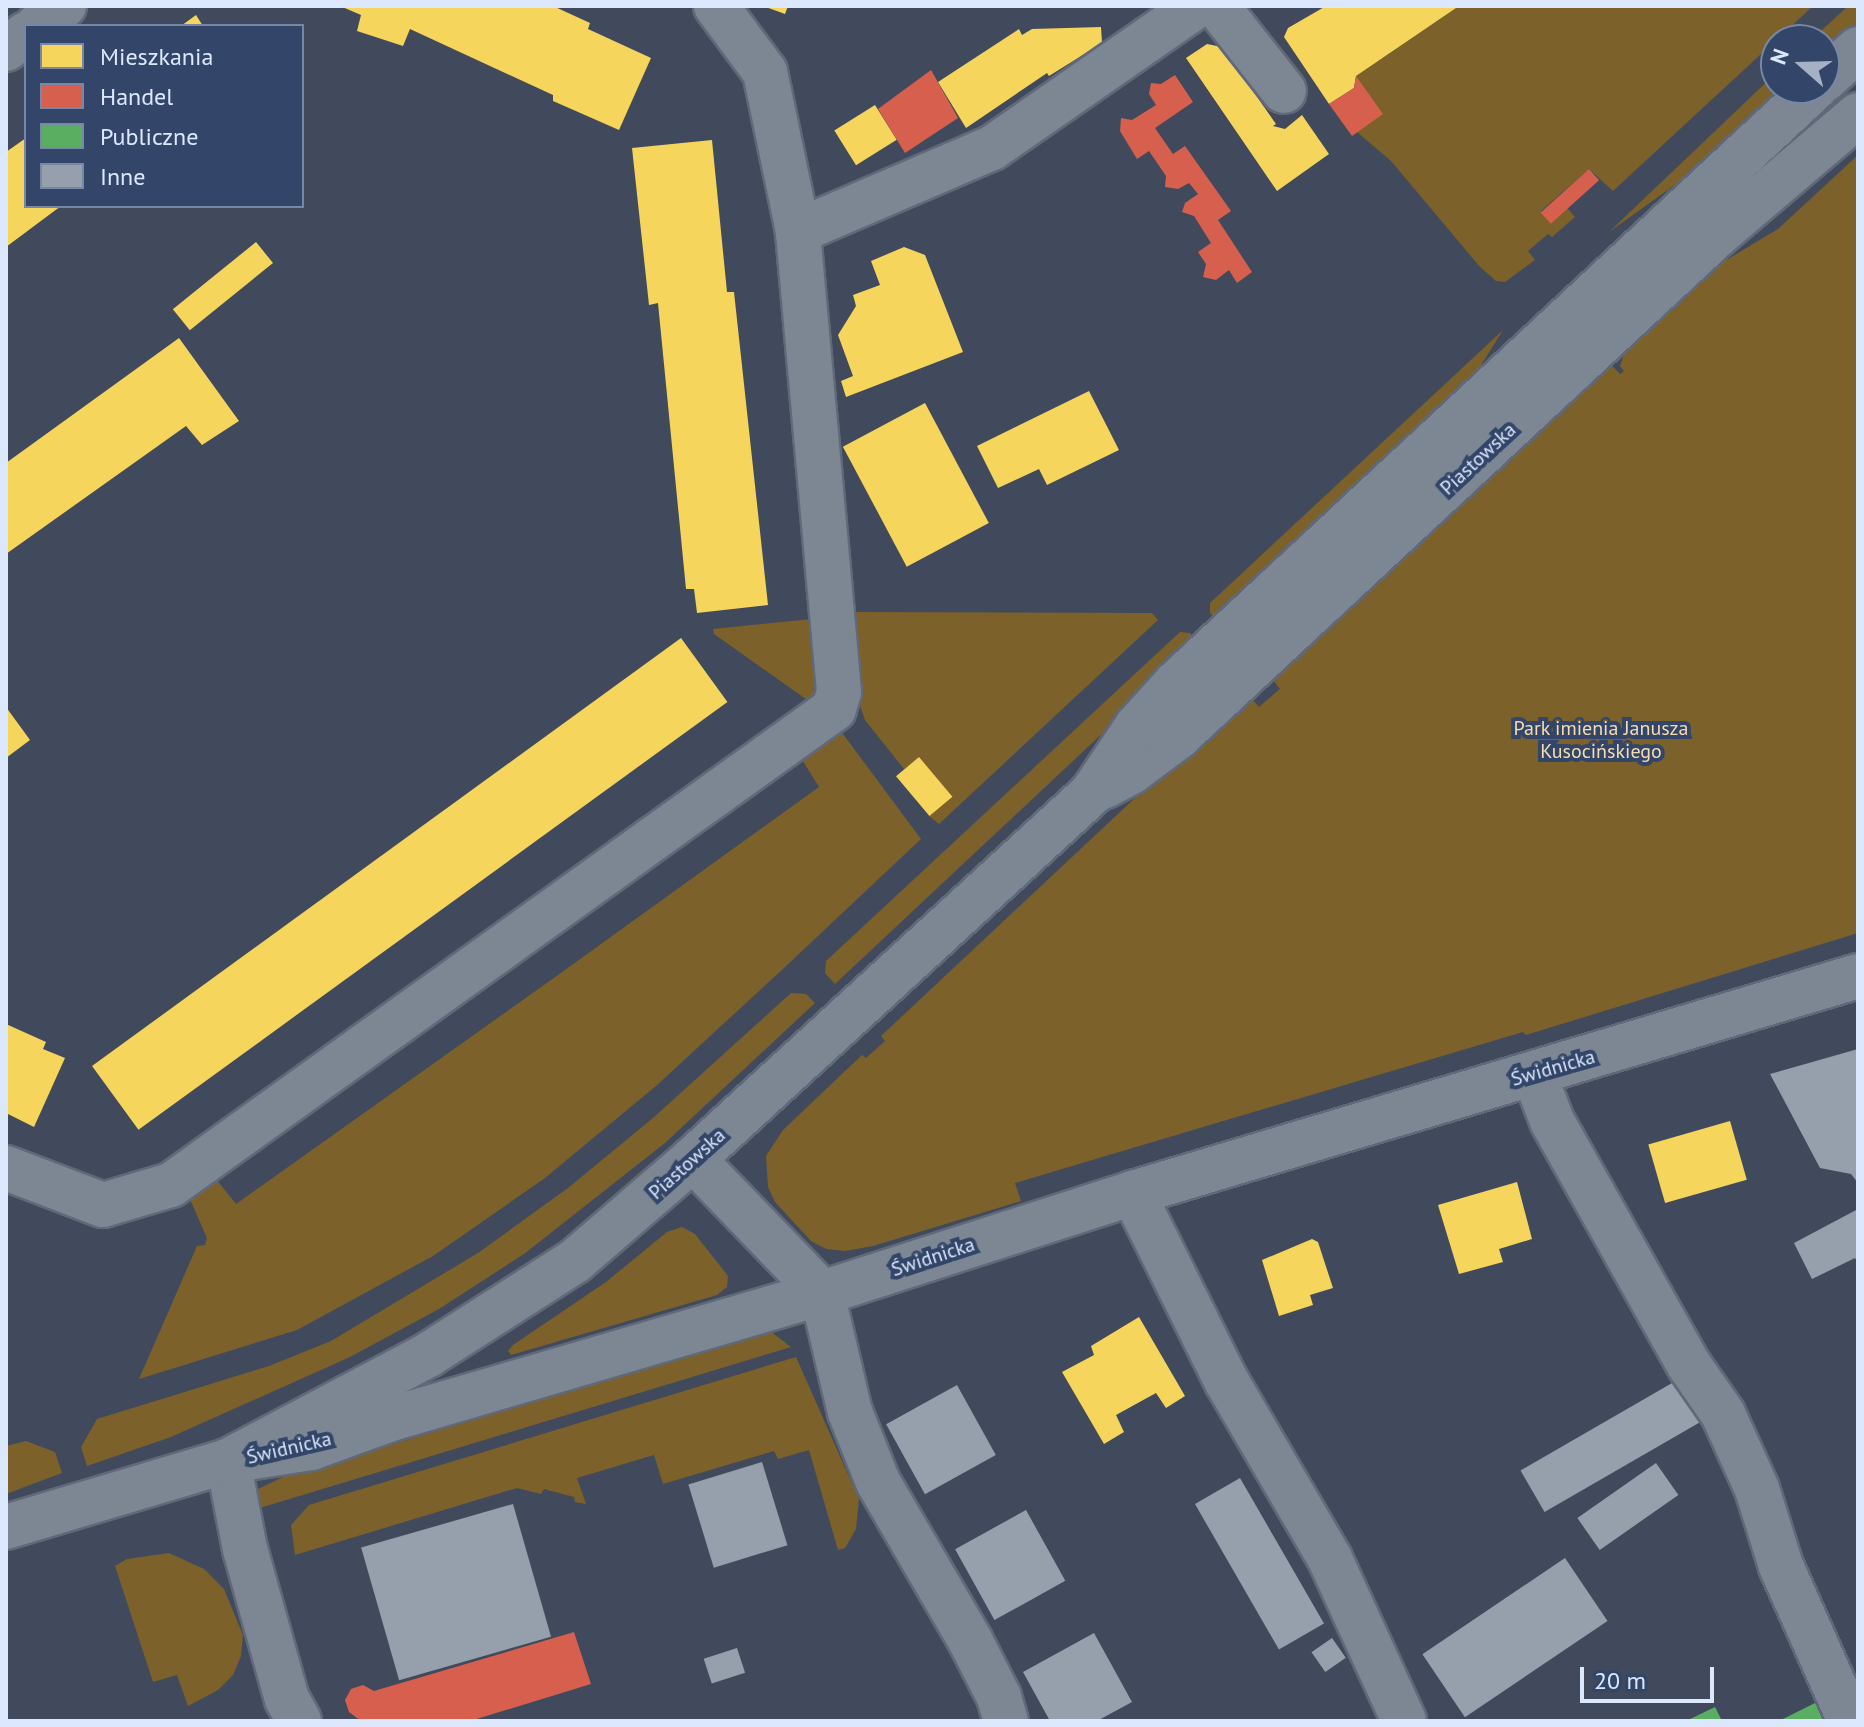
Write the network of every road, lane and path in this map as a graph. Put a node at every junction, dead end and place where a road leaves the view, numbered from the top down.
1 (64, 6) edge
2 (716, 6) edge
3 (1196, 6) edge
4 (1217, 6) edge
5 (40, 24) edge
6 (24, 36) edge
7 (6, 49) edge
8 (1858, 49) edge
9 (1840, 65) edge
10 (1284, 91) dead end
11 (1798, 104) edge
12 (1858, 115) edge
13 (798, 231) junction
14 (1092, 793) junction
15 (1858, 976) edge
16 (1534, 1074) junction
17 (693, 1159) junction
18 (6, 1168) edge
19 (1133, 1193) junction
20 (822, 1293) junction
21 (228, 1461) junction
22 (7, 1526) edge
23 (299, 1721) edge
24 (1006, 1721) edge
25 (1404, 1721) edge
26 (1850, 1721) edge

1 - 5 street
2 - 13 street
3 - 13 street
4 - 10 street
6 - 7 street
8 - 9 street
11 - 14 street, Piastowska
12 - 14 street, Piastowska
13 - 18 street
14 - 17 street, Piastowska
15 - 16 street, Świdnicka
16 - 19 street, Świdnicka
16 - 26 street
17 - 20 street
17 - 21 street, Piastowska
19 - 20 street, Świdnicka
19 - 25 street
20 - 21 street, Świdnicka
20 - 24 street
21 - 22 street, Świdnicka
21 - 23 street

